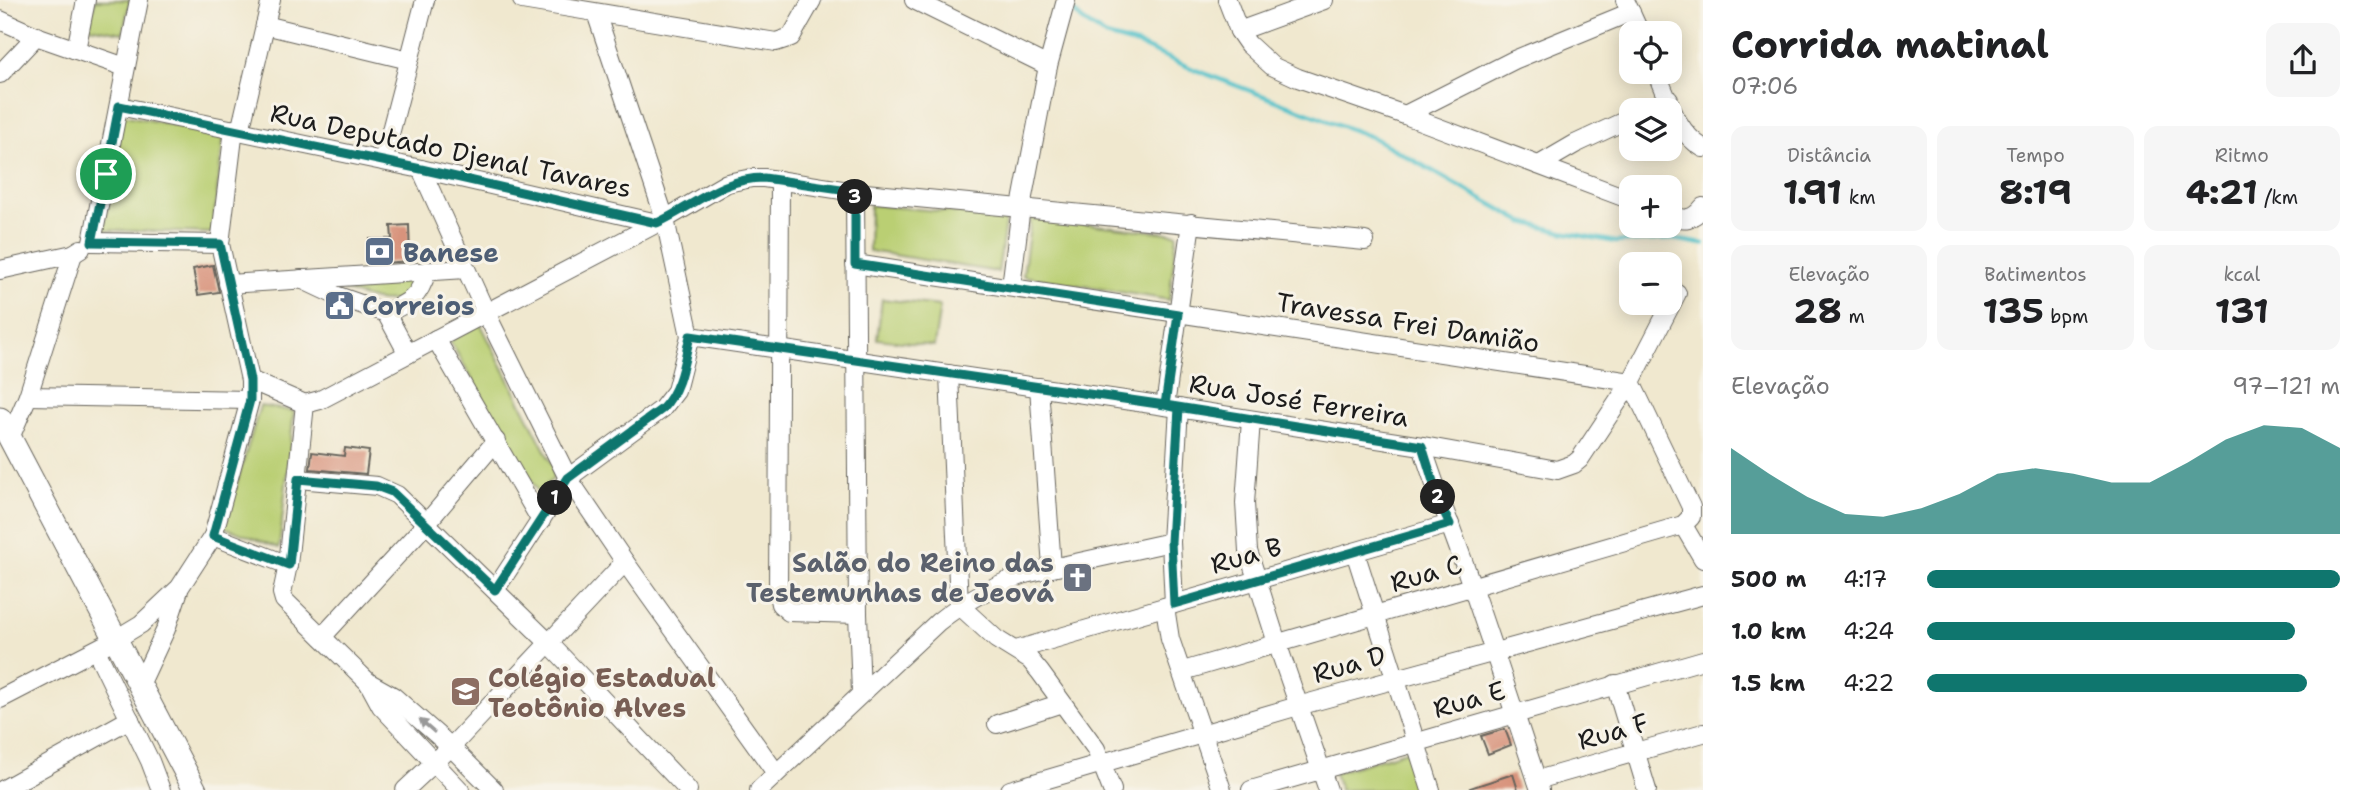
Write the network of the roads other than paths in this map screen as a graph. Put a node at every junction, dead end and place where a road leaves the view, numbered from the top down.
1 (86, 0) edge
2 (139, 0) edge
3 (271, 0) edge
4 (425, 0) edge
5 (522, 0) edge
6 (812, 0) edge
7 (915, 0) edge
8 (1227, 0) edge
9 (1324, 0) edge
10 (1063, 6) edge
11 (1628, 6) edge
12 (596, 13) junction
13 (0, 20) edge
14 (265, 25) junction
15 (1239, 31) junction
16 (36, 36) junction
17 (76, 50) junction
18 (409, 60) junction
19 (1048, 66) junction
20 (125, 67) junction
21 (0, 75) edge
22 (119, 106) junction
23 (1405, 115) junction
24 (1619, 124) edge
25 (1682, 129) edge
26 (237, 130) junction
27 (1703, 148) edge
28 (383, 161) junction
29 (1539, 165) junction
30 (421, 169) junction
31 (780, 180) junction
32 (855, 191) junction
33 (1619, 195) edge
34 (1021, 206) junction
35 (1703, 207) edge
36 (1682, 218) edge
37 (661, 221) junction
38 (1191, 223) junction
39 (1365, 241) dead end
40 (92, 242) junction
41 (220, 244) junction
42 (73, 254) junction
43 (855, 264) junction
44 (466, 269) junction
45 (0, 270) edge
46 (426, 271) junction
47 (298, 278) junction
48 (228, 284) junction
49 (1011, 287) junction
50 (386, 313) junction
51 (486, 313) junction
52 (1178, 314) junction
53 (1666, 315) edge
54 (690, 336) junction
55 (436, 339) junction
56 (779, 351) junction
57 (408, 354) junction
58 (857, 362) junction
59 (949, 374) junction
60 (250, 380) junction
61 (1631, 382) junction
62 (1039, 387) junction
63 (28, 396) junction
64 (250, 400) junction
65 (305, 404) junction
66 (1172, 407) junction
67 (1251, 420) junction
68 (5, 428) edge
69 (496, 441) junction
70 (1422, 446) junction
71 (568, 478) junction
72 (298, 479) junction
73 (541, 521) junction
74 (425, 524) junction
75 (1450, 524) junction
76 (1684, 525) junction
77 (213, 536) junction
78 (1171, 542) junction
79 (1355, 552) junction
80 (1703, 559) edge
81 (625, 562) junction
82 (289, 565) junction
83 (1052, 567) junction
84 (1256, 579) junction
85 (1472, 586) junction
86 (180, 587) junction
87 (495, 590) junction
88 (1703, 595) edge
89 (959, 605) junction
90 (1170, 606) junction
91 (858, 614) junction
92 (1375, 615) junction
93 (322, 638) junction
94 (117, 639) junction
95 (548, 642) junction
96 (1277, 643) junction
97 (96, 650) junction
98 (1016, 650) junction
99 (1493, 651) junction
100 (1703, 660) edge
101 (1183, 671) junction
102 (1396, 678) junction
103 (368, 682) junction
104 (1615, 684) junction
105 (140, 685) junction
106 (861, 693) junction
107 (0, 699) edge
108 (1062, 703) junction
109 (1298, 706) junction
110 (1513, 713) junction
111 (131, 719) junction
112 (997, 724) dead end
113 (1203, 733) junction
114 (1703, 733) edge
115 (1416, 742) junction
116 (450, 747) junction
117 (1636, 751) junction
118 (1103, 762) junction
119 (434, 763) junction
120 (1321, 769) junction
121 (776, 773) junction
122 (1539, 785) edge
123 (2, 790) edge
124 (161, 790) edge
125 (195, 790) edge
126 (405, 790) edge
127 (460, 790) edge
128 (494, 790) edge
129 (688, 790) edge
130 (759, 790) edge
131 (1010, 790) edge
132 (1112, 790) edge
133 (1222, 790) edge
134 (1251, 790) edge
135 (1328, 790) edge
136 (1431, 790) edge
137 (1647, 790) edge

1 - 17 street
2 - 20 street
3 - 14 street
4 - 18 street
5 - 12 street
6 - 12 street
7 - 19 street
8 - 15 street
9 - 15 street
10 - 19 street
11 - 23 street
12 - 37 street
13 - 16 street
14 - 18 street
14 - 26 street
15 - 23 street
16 - 17 street
16 - 21 street
17 - 20 street
18 - 28 street
19 - 34 street
20 - 22 street
22 - 26 street, Rua Deputado Djenal Tavares
22 - 40 street
23 - 29 street
24 - 29 street
25 - 27 street
26 - 28 street, Rua Deputado Djenal Tavares
26 - 41 street
28 - 30 street, Rua Deputado Djenal Tavares
29 - 33 street
30 - 37 street, Rua Deputado Djenal Tavares
30 - 44 street
31 - 32 street
31 - 37 street
31 - 56 street
32 - 34 street
32 - 43 street
34 - 38 street
34 - 49 street
35 - 36 street
37 - 51 street
37 - 54 street
38 - 39 street
38 - 52 street
40 - 41 street
40 - 42 street
41 - 48 street
42 - 45 street
42 - 63 street
43 - 49 street, Travessa Frei Damião
43 - 58 street
44 - 46 street
44 - 51 street
46 - 47 street
46 - 50 street
47 - 48 street
47 - 50 street
48 - 60 street
49 - 52 street, Travessa Frei Damião
50 - 57 street
51 - 55 street
51 - 71 street
52 - 61 street, Travessa Frei Damião
52 - 66 street
53 - 61 street, Rua José Ferreira
54 - 56 street, Rua José Ferreira
54 - 71 street
55 - 57 street
55 - 69 street
56 - 58 street, Rua José Ferreira
56 - 91 street
57 - 65 street
58 - 59 street, Rua José Ferreira
58 - 91 street
59 - 62 street, Rua José Ferreira
59 - 89 street
60 - 64 street
60 - 65 street
61 - 70 street, Rua José Ferreira
61 - 76 street
62 - 66 street, Rua José Ferreira
62 - 83 street
63 - 64 street
63 - 68 street
64 - 77 street
65 - 72 street
66 - 67 street, Rua José Ferreira
66 - 78 street
67 - 70 street, Rua José Ferreira
67 - 84 street
68 - 94 main road
69 - 73 street
69 - 74 street
70 - 75 street
71 - 73 street
71 - 81 street
72 - 74 street
72 - 82 street
73 - 87 street
74 - 87 street
74 - 93 street
75 - 79 street, Rua B
75 - 85 street
76 - 80 street
76 - 85 street, Rua C
77 - 82 street
77 - 86 street
78 - 83 street
78 - 90 street
79 - 84 street, Rua B
79 - 92 street
81 - 95 street
81 - 121 street
82 - 93 street
83 - 89 street
84 - 90 street, Rua B
84 - 96 street
85 - 92 street, Rua C
85 - 99 street
86 - 94 street
86 - 105 street
87 - 95 street
88 - 99 street, Rua D
89 - 98 street
89 - 106 street
90 - 98 street, Rua B
90 - 101 street
91 - 106 street
92 - 96 street, Rua C
92 - 102 street
93 - 103 street
94 - 97 street
94 - 105 main road
95 - 116 street
95 - 129 street
96 - 101 street, Rua C
96 - 109 street
97 - 107 street
97 - 111 street
98 - 108 street
99 - 102 street, Rua D
99 - 110 street
100 - 104 street, Rua E
101 - 113 street
102 - 109 street, Rua D
102 - 115 street
116 -> 103 street
103 - 119 street
104 - 110 street, Rua E
104 - 117 street
105 - 125 main road
106 - 121 street
108 - 112 street
108 - 118 street
109 - 113 street, Rua D
109 - 120 street
110 - 115 street, Rua E
110 - 122 street
111 - 123 street
111 - 124 street
113 - 118 street, Rua D
113 - 133 street
114 - 117 street, Rua F
115 - 120 street, Rua E
115 - 136 street
116 - 119 street
116 - 128 street
117 - 122 street, Rua F
117 - 137 street
118 - 131 street, Rua D
118 - 132 street
119 - 126 street
119 - 127 street
120 - 134 street, Rua E
120 - 135 street
121 - 130 street

